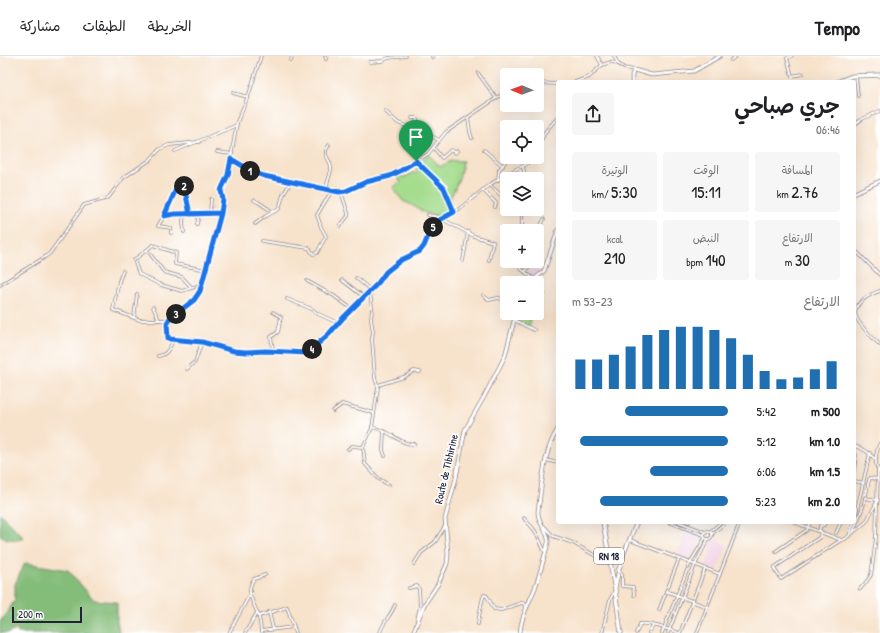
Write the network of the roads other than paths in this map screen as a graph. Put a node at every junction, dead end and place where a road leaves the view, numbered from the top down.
1 (260, 56) edge
2 (292, 56) edge
3 (406, 56) edge
4 (599, 56) edge
5 (614, 56) edge
6 (720, 56) edge
7 (736, 56) edge
8 (792, 56) edge
9 (388, 57) edge
10 (731, 60) dead end
11 (291, 61) dead end
12 (370, 62) dead end
13 (619, 64) junction
14 (602, 65) junction
15 (634, 70) junction
16 (478, 73) dead end
17 (802, 74) dead end
18 (880, 75) edge
19 (856, 76) junction
20 (589, 77) junction
21 (581, 80) edge
22 (587, 80) edge
23 (632, 80) edge
24 (842, 80) edge
25 (544, 83) edge
26 (556, 84) edge
27 (233, 93) dead end
28 (500, 95) edge
29 (858, 96) dead end
30 (248, 97) junction
31 (496, 98) junction
32 (385, 111) dead end
33 (880, 111) edge
34 (412, 118) dead end
35 (468, 118) junction
36 (556, 119) edge
37 (856, 124) edge
38 (237, 125) junction
39 (413, 129) junction
40 (544, 134) edge
41 (472, 138) dead end
42 (440, 140) junction
43 (199, 142) junction
44 (329, 145) dead end
45 (434, 148) junction
46 (484, 150) dead end
47 (176, 151) dead end
48 (457, 151) dead end
49 (217, 152) dead end
50 (232, 154) junction
51 (231, 159) junction
52 (416, 161) junction
53 (527, 164) edge
54 (502, 166) joint
55 (523, 166) junction
56 (524, 172) edge
57 (498, 180) junction
58 (880, 181) edge
59 (291, 182) junction
60 (490, 184) junction
61 (326, 190) junction
62 (483, 190) junction
63 (331, 191) junction
64 (341, 192) junction
65 (856, 192) edge
66 (500, 195) edge
67 (211, 199) dead end
68 (254, 200) dead end
69 (494, 208) dead end
70 (210, 212) junction
71 (273, 212) junction
72 (454, 212) junction
73 (221, 213) junction
74 (184, 214) junction
75 (190, 214) junction
76 (199, 214) junction
77 (428, 215) dead end
78 (164, 216) junction
79 (444, 218) junction
80 (544, 219) dead end
81 (197, 224) dead end
82 (255, 224) dead end
83 (542, 224) edge
84 (340, 226) dead end
85 (184, 232) dead end
86 (468, 232) junction
87 (170, 234) dead end
88 (556, 236) edge
89 (262, 241) dead end
90 (147, 250) junction
91 (856, 251) edge
92 (489, 260) dead end
93 (463, 261) dead end
94 (521, 268) edge
95 (528, 268) edge
96 (207, 270) junction
97 (123, 271) dead end
98 (525, 272) junction
99 (880, 275) edge
100 (528, 276) edge
101 (539, 276) edge
102 (356, 278) dead end
103 (342, 280) dead end
104 (307, 281) dead end
105 (203, 284) junction
106 (0, 285) edge
107 (192, 288) junction
108 (371, 291) junction
109 (880, 291) edge
110 (137, 294) dead end
111 (482, 295) dead end
112 (364, 297) junction
113 (500, 298) edge
114 (287, 299) dead end
115 (153, 307) dead end
116 (352, 309) junction
117 (856, 309) edge
118 (273, 312) dead end
119 (856, 317) edge
120 (134, 318) junction
121 (159, 320) junction
122 (168, 320) junction
123 (514, 320) joint
124 (338, 324) junction
125 (534, 330) dead end
126 (174, 339) junction
127 (202, 342) junction
128 (880, 345) edge
129 (273, 351) junction
130 (158, 356) dead end
131 (188, 369) dead end
132 (420, 372) dead end
133 (378, 385) junction
134 (333, 411) dead end
135 (374, 413) junction
136 (372, 427) junction
137 (384, 431) junction
138 (556, 432) edge
139 (880, 443) edge
140 (414, 444) dead end
141 (362, 446) junction
142 (856, 446) edge
143 (348, 449) dead end
144 (870, 453) junction
145 (385, 456) dead end
146 (546, 460) junction
147 (876, 460) junction
148 (556, 462) edge
149 (879, 471) edge
150 (878, 479) junction
151 (856, 481) edge
152 (864, 483) junction
153 (389, 485) dead end
154 (865, 498) junction
155 (878, 500) junction
156 (857, 509) joint
157 (856, 513) edge
158 (524, 518) dead end
159 (541, 524) junction
160 (603, 524) edge
161 (636, 524) edge
162 (674, 524) edge
163 (684, 524) edge
164 (718, 524) edge
165 (723, 524) edge
166 (739, 524) edge
167 (800, 524) edge
168 (809, 524) edge
169 (824, 524) edge
170 (840, 524) edge
171 (853, 524) edge
172 (445, 526) junction
173 (820, 526) joint
174 (808, 527) junction
175 (820, 531) junction
176 (705, 532) junction
177 (711, 533) junction
178 (836, 533) dead end
179 (853, 533) junction
180 (704, 536) junction
181 (849, 536) junction
182 (628, 539) junction
183 (708, 539) junction
184 (842, 540) junction
185 (776, 551) dead end
186 (545, 552) junction
187 (609, 559) junction
188 (679, 559) junction
189 (690, 563) junction
190 (414, 564) dead end
191 (694, 565) junction
192 (618, 569) junction
193 (705, 569) junction
194 (720, 574) junction
195 (265, 575) dead end
196 (410, 588) dead end
197 (860, 589) dead end
198 (615, 590) junction
199 (666, 591) junction
200 (250, 593) junction
201 (634, 595) dead end
202 (677, 595) junction
203 (682, 597) junction
204 (692, 601) junction
205 (395, 605) dead end
206 (707, 607) junction
207 (527, 608) junction
208 (659, 610) dead end
209 (269, 612) junction
210 (257, 613) junction
211 (258, 616) junction
212 (417, 624) junction
213 (478, 624) dead end
214 (653, 626) junction
215 (294, 627) junction
216 (665, 627) junction
217 (273, 629) junction
218 (669, 630) junction
219 (261, 632) edge
220 (229, 633) edge
221 (245, 633) edge
222 (296, 633) edge
223 (380, 633) edge
224 (414, 633) edge
225 (520, 633) edge
226 (602, 633) edge
227 (620, 633) edge
228 (636, 633) edge
229 (650, 633) edge
230 (662, 633) edge
231 (668, 633) edge
232 (679, 633) edge
233 (697, 633) edge

1 - 30 street
2 - 11 street
3 - 9 street
4 - 14 street
5 - 13 street
6 - 15 street
7 - 10 street
8 - 17 street
9 - 12 street
13 - 14 street
13 - 15 street
14 - 20 street
15 - 23 street
16 - 31 street
18 - 19 main road
19 - 24 main road
19 - 29 street
20 - 21 street
20 - 22 street
25 - 26 street
27 - 30 street
28 - 31 street
30 - 38 street
31 - 35 street
32 - 39 street
33 - 37 street
34 - 39 street
35 - 41 street
35 - 42 street
36 - 40 street
38 - 43 street
38 - 50 street
39 - 42 street
42 - 45 street
43 - 47 street
43 - 106 street
44 - 61 street
45 - 48 street
45 - 52 street
46 - 54 street
49 - 50 street
50 - 51 street
51 - 59 street
51 - 73 street
52 - 64 street
52 - 72 street
53 - 55 street
54 - 57 street
55 - 56 street
55 - 57 street
57 - 60 street
58 - 65 street
59 - 61 street
59 - 71 street
60 - 62 street
60 - 66 street
61 - 63 street
62 - 69 street
62 - 72 street
63 - 64 street
63 - 89 street
64 - 84 street
67 - 70 street
68 - 71 street
70 - 73 street
70 - 76 street
71 - 82 street
72 - 79 street
73 - 96 street
74 - 75 street
74 - 78 street
74 - 85 street
75 - 76 street
75 - 78 street
76 - 81 street
77 - 79 street
78 - 87 street
79 - 86 street
79 - 108 street
80 - 83 street
86 - 92 street
86 - 93 street
88 - 101 street
90 - 96 street
90 - 107 street
90 - 107 street
91 - 99 street
94 - 98 street
95 - 98 street
96 - 105 street
97 - 120 street
98 - 100 street
102 - 108 street
103 - 112 street
104 - 116 street
105 - 107 street
105 - 122 street
108 - 112 street
108 - 133 street
109 - 117 street
110 - 120 street
111 - 113 street
112 - 116 street
114 - 124 street
115 - 121 street
116 - 124 street
118 - 129 street
119 - 128 street
120 - 121 street
121 - 122 street
122 - 126 street
123 - 125 street
123 - 172 street, Route de Tibhirine
124 - 129 street
126 - 127 street
126 - 130 street
127 - 129 street
127 - 131 street
132 - 133 street
133 - 135 street
134 - 135 street
135 - 136 street
136 - 137 street
136 - 141 street
137 - 140 street
137 - 145 street
138 - 146 street
139 - 147 street
141 - 143 street
141 - 153 street
142 - 144 street
144 - 147 street
144 - 152 street
146 - 148 street
146 - 159 street
147 - 149 street
149 - 150 street
150 - 154 street
150 - 155 street
151 - 152 street
152 - 156 street
154 - 155 street
154 - 179 street
155 - 179 street
155 - 197 street
156 - 157 street
158 - 186 street
159 - 186 street
159 - 187 street
160 - 187 main road, RN 18
161 - 182 street
162 - 180 street
163 - 176 street
164 - 177 street
165 - 177 street
166 - 194 street
167 - 174 street
168 - 174 street
169 - 173 street
170 - 178 street
171 - 181 street
172 - 190 street
172 - 212 street, Route de Tibhirine
173 - 175 street
174 - 175 street
174 - 185 street
175 - 184 street
175 - 184 street
176 - 177 street
176 - 180 street
177 - 183 street
179 - 181 street
180 - 183 street
180 - 189 street
181 - 184 street
182 - 188 street
182 - 192 street
183 - 191 street
186 - 207 street
187 - 198 main road, RN 18
188 - 189 street
188 - 199 street
189 - 191 street
189 - 202 street
191 - 193 street
191 - 203 street
192 - 198 street
192 - 201 street
193 - 194 street
193 - 204 street
194 - 206 street
195 - 200 street
196 - 212 street
198 - 226 street
198 - 227 main road, RN 18
199 - 202 street
199 - 208 street
200 - 210 street
200 - 220 street
202 - 203 street
202 - 216 street
203 - 204 street
203 - 218 street
204 - 206 street
204 - 232 street
205 - 223 street
206 - 233 street
207 - 213 street
207 - 225 street
209 - 211 street
209 - 215 street
209 - 217 street
210 - 211 street
210 - 221 street
211 - 219 street
212 - 224 street, Route de Tibhirine
214 - 216 street
214 - 228 street
214 - 229 street
215 - 217 street
215 - 222 street
216 - 218 street
216 - 230 street
217 - 219 street
218 - 231 street
218 - 232 street

